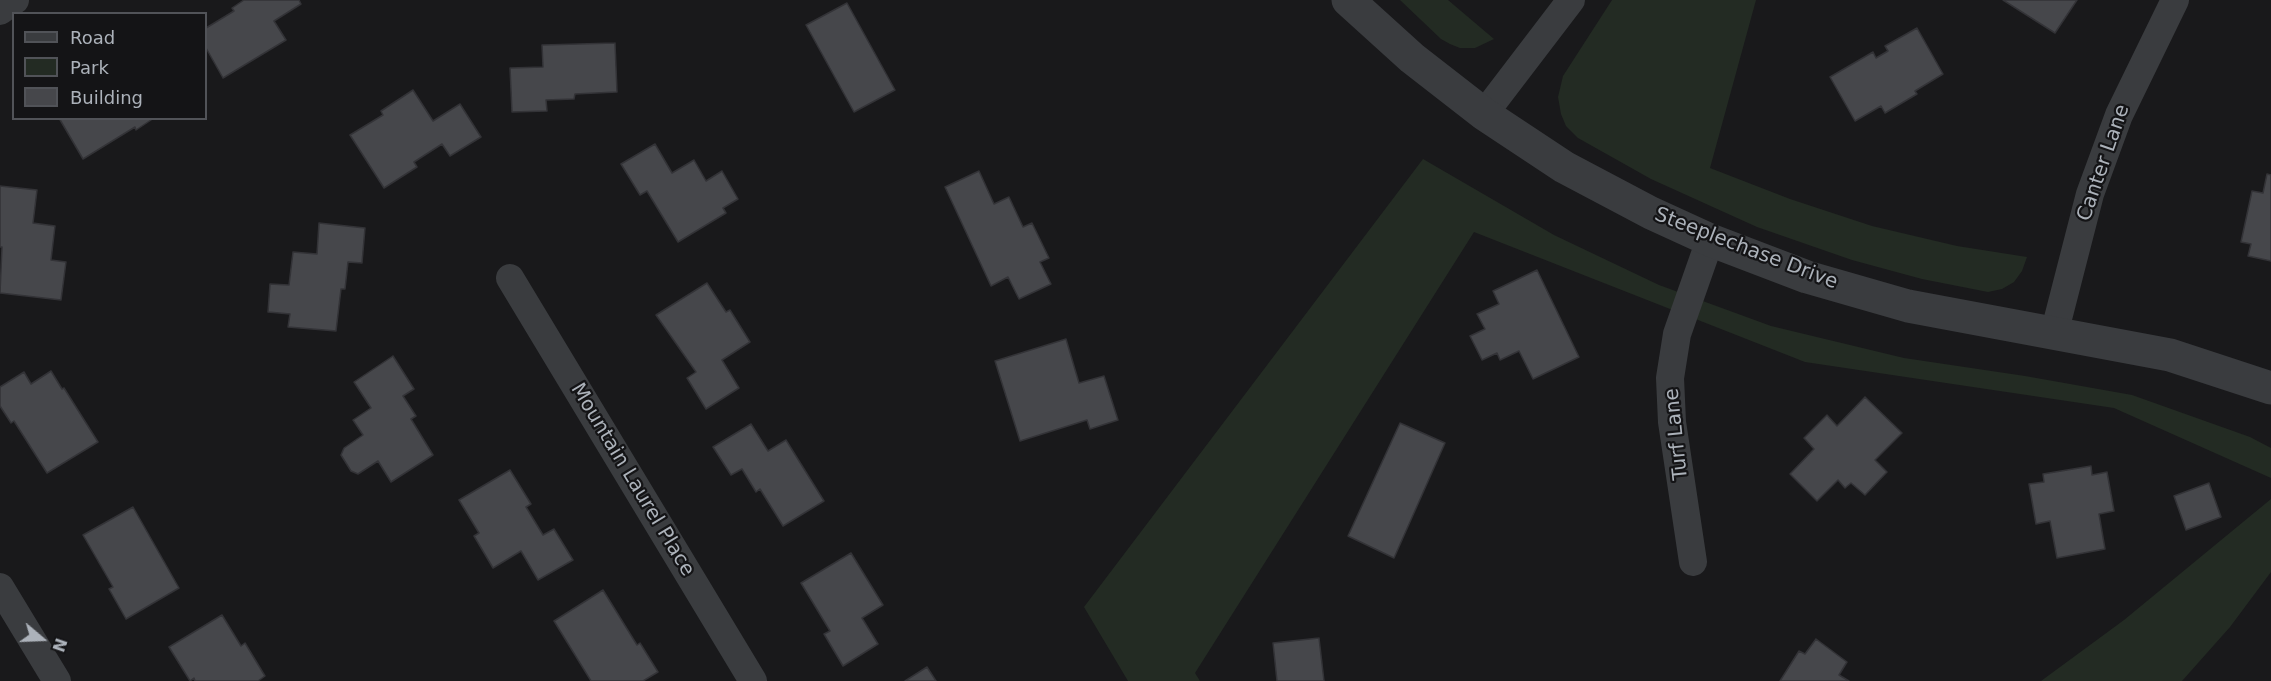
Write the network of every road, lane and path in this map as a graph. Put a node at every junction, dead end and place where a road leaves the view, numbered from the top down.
1 (15, 0) edge
2 (1348, 0) edge
3 (1571, 0) edge
4 (2175, 0) edge
5 (0, 11) edge
6 (1484, 114) junction
7 (1710, 240) junction
8 (510, 278) dead end
9 (2054, 334) junction
10 (2271, 388) edge
11 (1693, 562) dead end
12 (0, 587) edge
13 (57, 681) edge
14 (753, 681) edge

1 - 5 street
2 - 6 street, Steeplechase Drive
3 - 6 street
4 - 9 street, Canter Lane
6 - 7 street, Steeplechase Drive
7 - 9 street, Steeplechase Drive
7 - 11 street, Turf Lane
8 - 14 street, Mountain Laurel Place
9 - 10 street, Steeplechase Drive
12 - 13 street

